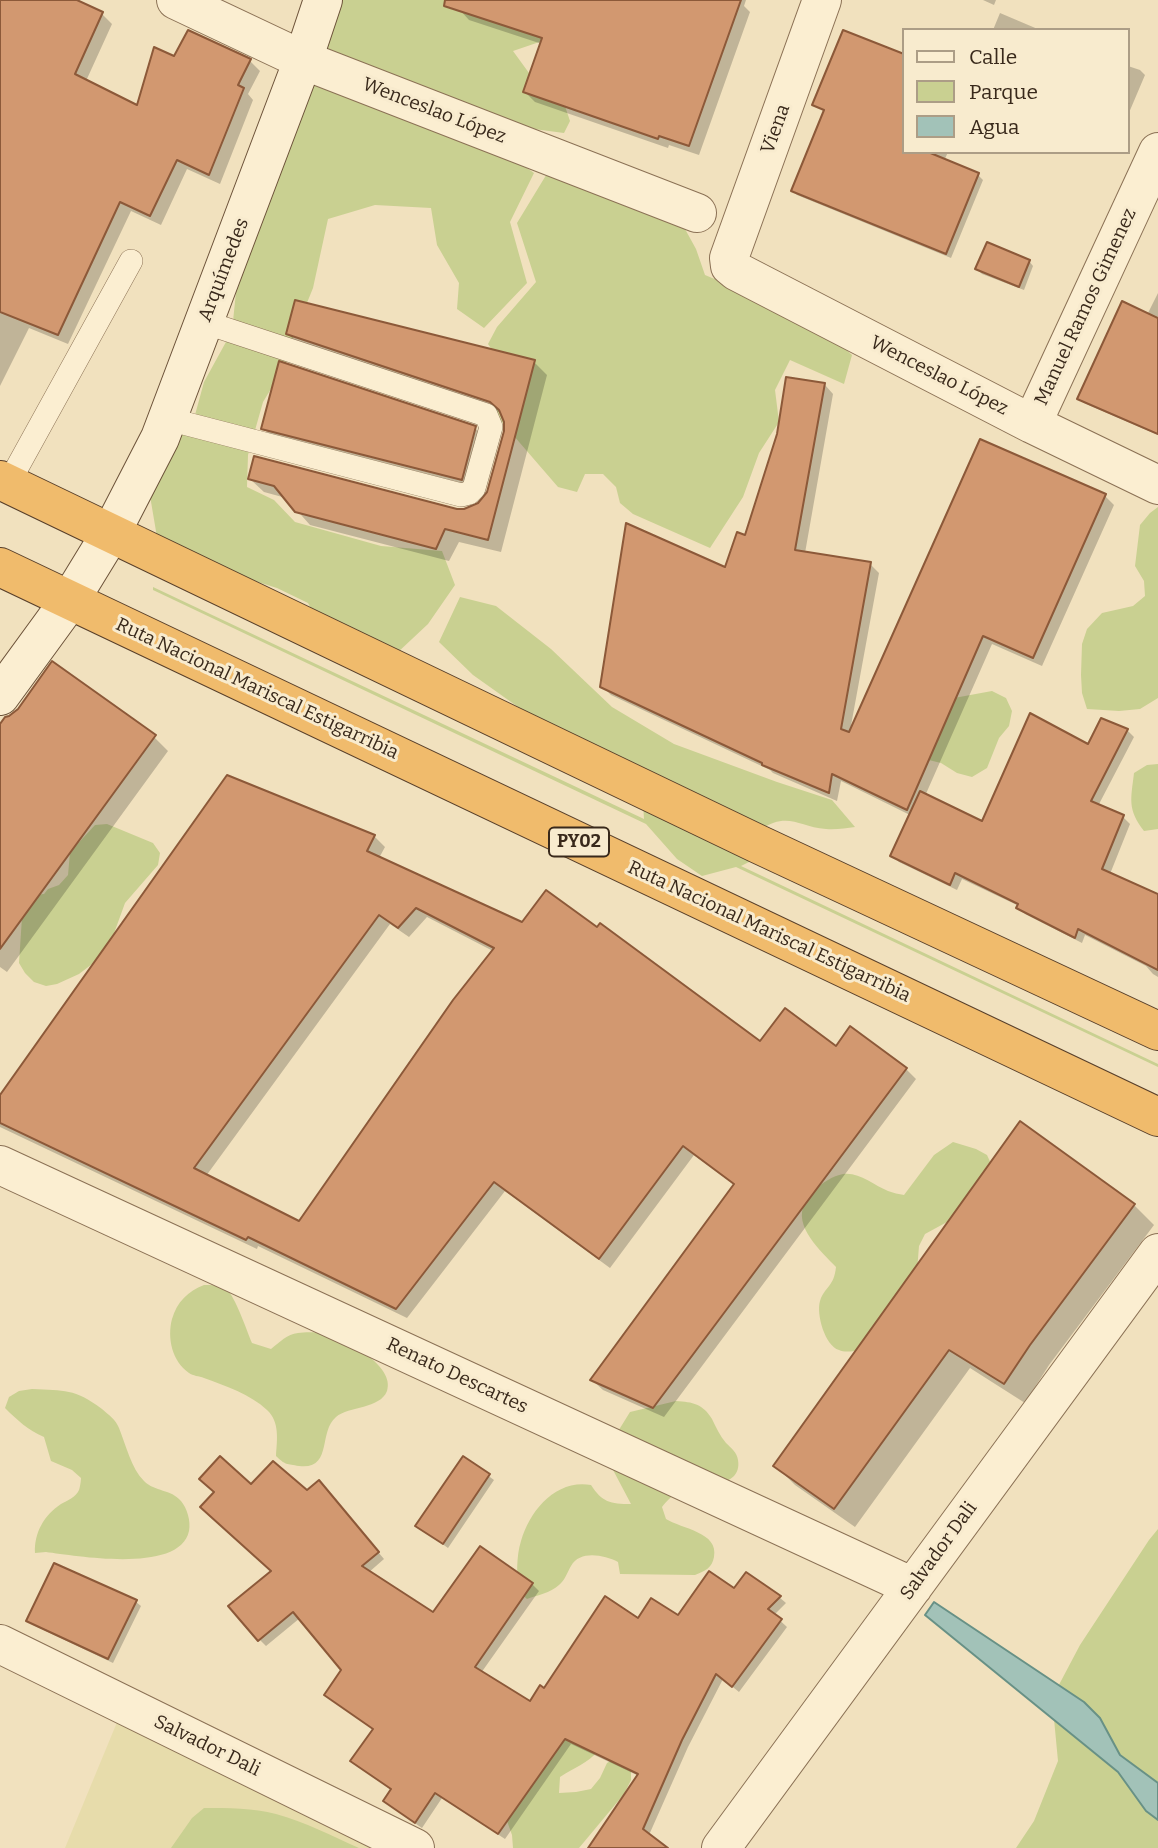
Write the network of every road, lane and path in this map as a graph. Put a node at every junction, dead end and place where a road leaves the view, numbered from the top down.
1 (176, 0) edge
2 (323, 0) edge
3 (822, 0) edge
4 (303, 60) junction
5 (1158, 152) edge
6 (696, 213) dead end
7 (729, 258) joint
8 (131, 261) dead end
9 (204, 322) junction
10 (168, 419) junction
11 (1032, 424) junction
12 (4, 482) edge
13 (1158, 485) edge
14 (111, 533) junction
15 (0, 567) edge
16 (70, 600) junction
17 (0, 696) edge
18 (1158, 1031) edge
19 (1158, 1117) edge
20 (0, 1166) edge
21 (1158, 1253) edge
22 (913, 1587) junction
23 (0, 1644) edge
24 (415, 1848) edge
25 (721, 1848) edge

1 - 4 street, Wenceslao López
2 - 4 street, Arquímedes
3 - 7 street, Viena
4 - 6 street, Wenceslao López
4 - 9 street, Arquímedes
5 - 11 street, Manuel Ramos Gimenez
7 - 11 street, Wenceslao López
8 - 12 lane
9 - 10 street, Arquímedes
9 - 10 lane
10 - 14 street, Arquímedes
11 - 13 street, Wenceslao López
12 - 14 highway
14 - 16 street, Arquímedes
14 - 18 highway
15 - 16 highway, Ruta Nacional Mariscal Estigarribia / PY02
16 - 17 street, Arquímedes
16 - 19 highway, Ruta Nacional Mariscal Estigarribia / PY02
20 - 22 street, Renato Descartes
21 - 22 street, Salvador Dali
22 - 25 street, Salvador Dali
23 - 24 street, Salvador Dali

